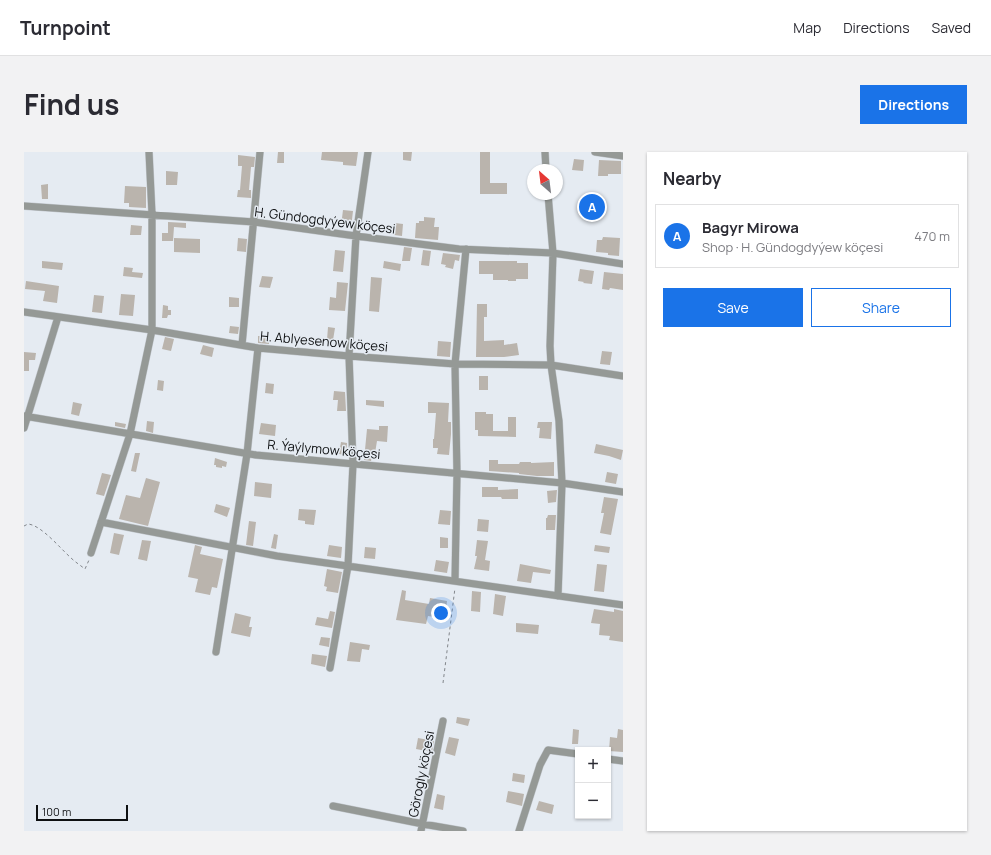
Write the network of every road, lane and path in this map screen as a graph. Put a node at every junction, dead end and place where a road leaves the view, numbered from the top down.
1 (148, 152) edge
2 (260, 152) edge
3 (368, 152) edge
4 (545, 152) edge
5 (595, 152) edge
6 (623, 156) edge
7 (546, 164) edge
8 (549, 200) edge
9 (24, 206) edge
10 (152, 214) junction
11 (254, 222) junction
12 (356, 236) junction
13 (466, 249) junction
14 (553, 253) junction
15 (623, 264) edge
16 (24, 312) edge
17 (58, 317) junction
18 (152, 330) junction
19 (242, 345) junction
20 (258, 348) junction
21 (349, 356) junction
22 (455, 364) junction
23 (551, 365) junction
24 (623, 376) edge
25 (25, 416) edge
26 (24, 428) edge
27 (130, 434) junction
28 (247, 454) junction
29 (353, 464) junction
30 (457, 474) junction
31 (562, 483) junction
32 (623, 492) edge
33 (101, 522) junction
34 (24, 526) edge
35 (232, 547) junction
36 (91, 553) joint
37 (348, 566) junction
38 (455, 581) junction
39 (558, 596) junction
40 (623, 605) edge
41 (216, 652) dead end
42 (330, 668) dead end
43 (443, 683) dead end
44 (444, 721) dead end
45 (575, 754) edge
46 (611, 759) edge
47 (623, 761) edge
48 (333, 806) dead end
49 (422, 828) edge
50 (463, 831) edge
51 (520, 831) edge

1 - 10 street
2 - 11 street
3 - 12 street
4 - 7 street
5 - 6 street
8 - 14 street
9 - 10 street, H. Gündogdyýew köçesi
10 - 11 street, H. Gündogdyýew köçesi
10 - 18 street
11 - 12 street, H. Gündogdyýew köçesi
11 - 19 street
12 - 13 street, H. Gündogdyýew köçesi
12 - 21 street
13 - 14 street, H. Gündogdyýew köçesi
13 - 22 street
14 - 15 street, H. Gündogdyýew köçesi
14 - 23 street
16 - 17 street, H. Ablyesenow köçesi
17 - 18 street, H. Ablyesenow köçesi
17 - 25 street
18 - 19 street, H. Ablyesenow köçesi
18 - 27 street
19 - 20 street, H. Ablyesenow köçesi
20 - 21 street, H. Ablyesenow köçesi
20 - 28 street
21 - 22 street, H. Ablyesenow köçesi
21 - 29 street
22 - 23 street, H. Ablyesenow köçesi
22 - 30 street
23 - 24 street, H. Ablyesenow köçesi
23 - 31 street
25 - 26 street
25 - 27 street, R. Ýaýlymow köçesi
27 - 28 street, R. Ýaýlymow köçesi
27 - 33 street
28 - 29 street, R. Ýaýlymow köçesi
28 - 35 street
29 - 30 street, R. Ýaýlymow köçesi
29 - 37 street
30 - 31 street, R. Ýaýlymow köçesi
30 - 38 street
31 - 32 street, R. Ýaýlymow köçesi
31 - 39 street
33 - 35 street
33 - 36 street
34 - 36 path
35 - 37 street
35 - 41 street
37 - 38 street
37 - 42 street
38 - 39 street
38 - 43 path
39 - 40 street
44 - 49 street, Görogly köçesi
45 - 51 street
46 - 47 street
48 - 49 street
49 - 50 street

